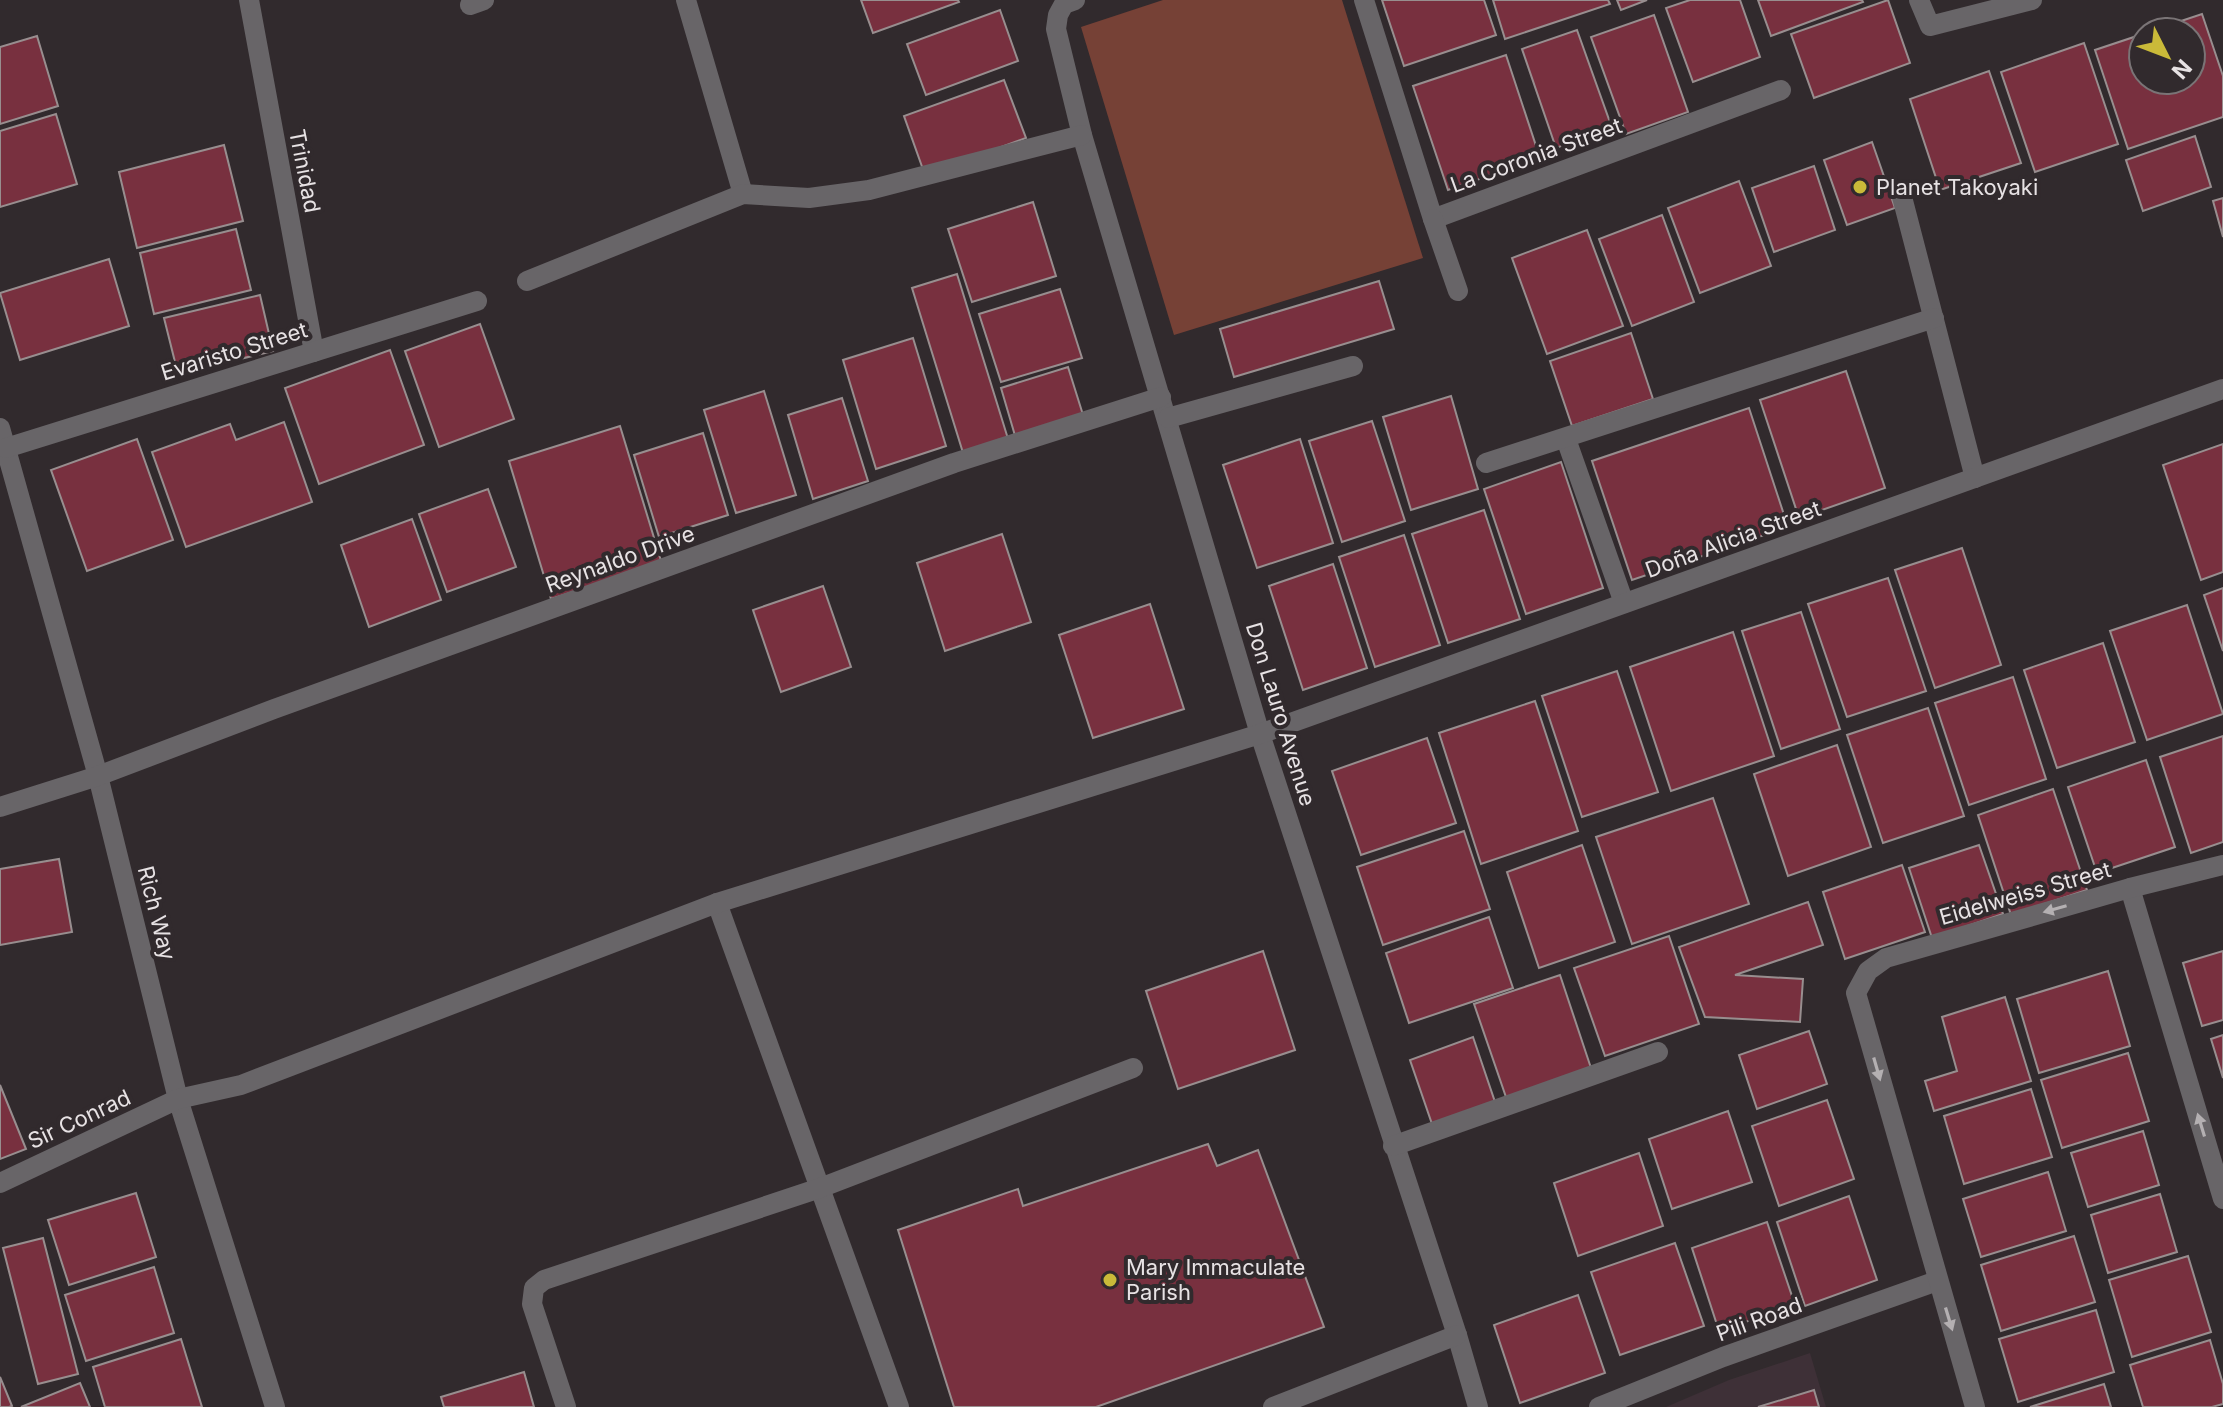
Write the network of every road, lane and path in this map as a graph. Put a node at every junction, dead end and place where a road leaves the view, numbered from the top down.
1 (249, 0) edge
2 (686, 0) edge
3 (1075, 0) edge
4 (1364, 0) edge
5 (1919, 0) edge
6 (2032, 0) edge
7 (1781, 90) dead end
8 (1082, 135) junction
9 (1901, 193) dead end
10 (743, 194) junction
11 (1433, 219) junction
12 (527, 281) dead end
13 (1458, 291) dead end
14 (477, 301) dead end
15 (1934, 318) junction
16 (314, 352) junction
17 (1353, 366) dead end
18 (2223, 389) edge
19 (1161, 397) junction
20 (1168, 418) junction
21 (3, 438) edge
22 (1566, 439) junction
23 (1486, 463) dead end
24 (1975, 478) junction
25 (1624, 603) junction
26 (1260, 734) junction
27 (98, 776) junction
28 (0, 807) edge
29 (2223, 865) edge
30 (2130, 888) junction
31 (717, 903) junction
32 (1658, 1052) dead end
33 (1133, 1068) dead end
34 (178, 1099) junction
35 (1393, 1146) junction
36 (0, 1183) edge
37 (820, 1188) junction
38 (2223, 1199) edge
39 (1937, 1281) junction
40 (1457, 1335) junction
41 (275, 1407) edge
42 (566, 1407) edge
43 (899, 1407) edge
44 (1273, 1407) edge
45 (1478, 1407) edge
46 (1599, 1407) edge
47 (1975, 1407) edge

1 - 16 street, Trinidad
2 - 10 street
3 - 8 street, Don Lauro Avenue
4 - 11 street, La Coronia Street
5 - 6 street
7 - 11 street, La Coronia Street
8 - 10 street
8 - 19 street, Don Lauro Avenue
9 - 15 street
10 - 12 street
11 - 13 street
14 - 16 street, Evaristo Street
15 - 22 street
15 - 24 street
16 - 21 street, Evaristo Street
17 - 20 street
18 - 24 street, Doña Alicia Street
19 - 20 street, Don Lauro Avenue
19 - 27 street, Reynaldo Drive
20 - 26 street, Don Lauro Avenue
21 - 27 street, Rich Way
22 - 23 street
22 - 25 street
24 - 25 street, Doña Alicia Street
25 - 26 street, Doña Alicia Street
26 - 31 street, Doña Alicia Street
26 - 35 street, Don Lauro Avenue
27 - 28 street, Reynaldo Drive
27 - 34 street, Rich Way
29 - 30 street, Eidelweiss Street
38 -> 30 street
30 -> 39 street, Eidelweiss Street
31 - 34 street, Sir Conrad
31 - 37 street
32 - 35 street
33 - 37 street
34 - 36 street, Sir Conrad
34 - 41 street, Rich Way
35 - 40 street, Don Lauro Avenue
37 - 42 street
37 - 43 street
39 - 46 street, Pili Road
39 -> 47 street
40 - 44 street
40 - 45 street, Don Lauro Avenue

